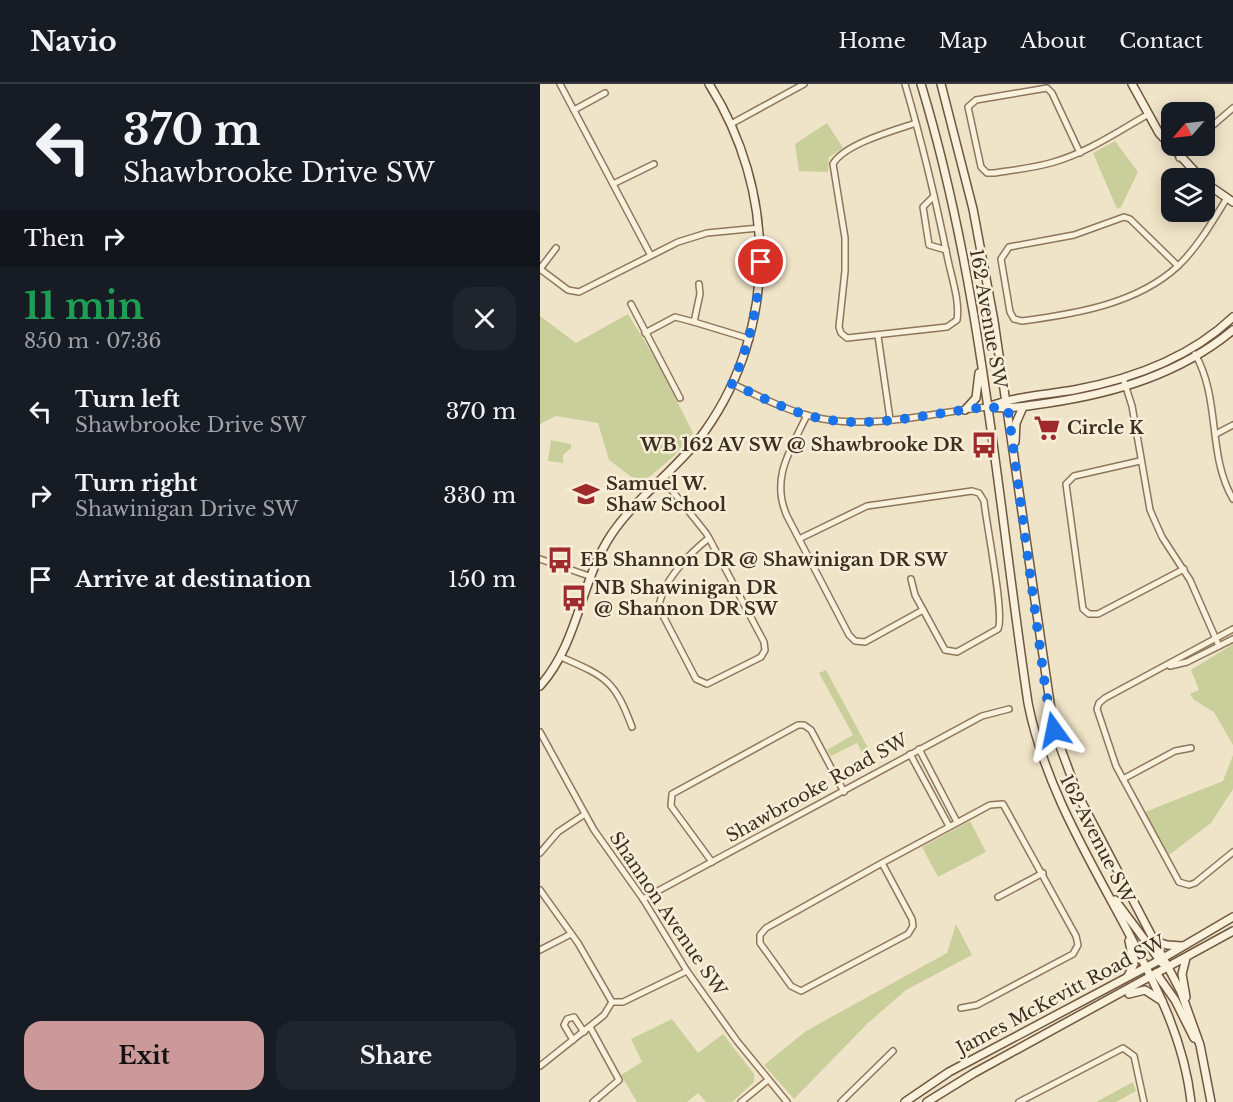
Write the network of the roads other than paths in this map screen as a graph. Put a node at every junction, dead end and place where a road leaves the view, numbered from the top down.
1 (560, 84) edge
2 (709, 84) edge
3 (804, 84) edge
4 (905, 84) edge
5 (921, 84) edge
6 (941, 84) edge
7 (1132, 84) edge
8 (605, 93) dead end
9 (1233, 108) edge
10 (574, 110) junction
11 (1147, 115) junction
12 (916, 123) junction
13 (731, 124) junction
14 (1215, 124) edge
15 (1080, 153) junction
16 (1179, 158) joint
17 (654, 164) dead end
18 (1190, 168) edge
19 (613, 184) junction
20 (1215, 190) edge
21 (934, 196) junction
22 (1230, 200) edge
23 (759, 228) junction
24 (556, 248) dead end
25 (946, 250) junction
26 (650, 254) junction
27 (1178, 266) junction
28 (540, 269) edge
29 (699, 284) dead end
30 (631, 304) dead end
31 (1233, 317) edge
32 (694, 322) junction
33 (1233, 330) edge
34 (645, 333) junction
35 (878, 336) junction
36 (750, 339) junction
37 (1192, 349) junction
38 (1197, 356) junction
39 (980, 358) junction
40 (1123, 378) junction
41 (732, 384) junction
42 (1126, 386) junction
43 (680, 398) dead end
44 (1006, 400) junction
45 (988, 407) junction
46 (1023, 407) junction
47 (1008, 409) junction
48 (965, 410) junction
49 (807, 415) junction
50 (890, 419) junction
51 (1233, 425) edge
52 (1216, 434) junction
53 (1014, 459) junction
54 (1140, 461) junction
55 (662, 478) junction
56 (1233, 499) edge
57 (709, 538) junction
58 (799, 539) junction
59 (540, 559) edge
60 (1184, 569) junction
61 (589, 576) junction
62 (911, 579) dead end
63 (923, 610) junction
64 (1233, 629) edge
65 (1215, 638) junction
66 (1233, 639) edge
67 (1219, 646) junction
68 (561, 657) junction
69 (1165, 667) junction
70 (540, 686) edge
71 (1009, 710) dead end
72 (632, 727) dead end
73 (540, 732) edge
74 (1191, 748) dead end
75 (918, 749) junction
76 (910, 754) junction
77 (1123, 779) junction
78 (844, 792) junction
79 (585, 814) junction
80 (957, 822) junction
81 (949, 826) junction
82 (1233, 852) edge
83 (540, 853) edge
84 (712, 862) junction
85 (882, 863) junction
86 (1043, 873) junction
87 (1101, 881) junction
88 (540, 890) edge
89 (998, 897) dead end
90 (643, 899) junction
91 (1233, 916) edge
92 (1125, 927) junction
93 (1233, 931) edge
94 (572, 934) junction
95 (1155, 940) junction
96 (1185, 946) junction
97 (540, 950) edge
98 (1186, 958) junction
99 (1161, 959) junction
100 (1147, 968) junction
101 (1169, 968) junction
102 (687, 971) junction
103 (1155, 975) junction
104 (1124, 980) junction
105 (1115, 998) junction
106 (612, 1002) junction
107 (1164, 1003) junction
108 (961, 1008) dead end
109 (1188, 1010) junction
110 (590, 1027) junction
111 (584, 1032) junction
112 (573, 1040) junction
113 (893, 1051) dead end
114 (1204, 1062) junction
115 (540, 1066) edge
116 (768, 1080) junction
117 (593, 1102) edge
118 (741, 1102) edge
119 (787, 1102) edge
120 (841, 1102) edge
121 (905, 1102) edge
122 (927, 1102) edge
123 (1019, 1102) edge
124 (1144, 1102) edge
125 (1191, 1102) edge
126 (1210, 1102) edge

1 - 10 street
2 - 13 main road
3 - 13 street
4 - 12 street
5 - 39 main road, 162 Avenue SW
6 - 44 main road, 162 Avenue SW
7 - 11 main road
8 - 10 street
9 - 14 street
10 - 19 street
11 - 15 street
11 - 16 main road
12 - 21 street
12 - 35 street
13 - 23 main road
15 - 15 street
16 - 18 main road
17 - 19 street
19 - 26 street
20 - 22 main road
21 - 25 street
21 - 25 street
22 - 27 street
23 - 26 street
23 - 36 main road
24 - 28 street
25 - 35 street
26 - 28 street
27 - 27 street
29 - 32 street
30 - 34 street
31 - 37 main road
32 - 34 street
32 - 36 street
33 - 38 main road
34 - 43 street
35 - 50 street
36 - 41 main road
37 - 38 street
37 - 40 main road
38 - 42 main road
38 - 52 street
39 - 45 main road, 162 Avenue SW
39 - 48 main road
40 - 42 street
40 - 44 main road
41 - 49 street
41 - 55 main road
42 - 46 main road
42 - 54 street
44 - 45 main road
44 - 47 main road, 162 Avenue SW
45 - 47 main road
45 - 48 street
45 - 87 main road, 162 Avenue SW
46 - 47 main road
46 - 53 main road
47 - 53 main road, 162 Avenue SW
48 - 50 street
49 - 50 street
49 - 58 street
51 - 52 street
52 - 56 street
53 - 95 main road, 162 Avenue SW
54 - 60 street
54 - 60 street
55 - 57 street
55 - 61 main road
57 - 57 street
58 - 63 street
58 - 63 street
59 - 61 street
60 - 65 street
61 - 68 main road
62 - 63 street
64 - 65 street
65 - 67 street
65 - 69 street
66 - 67 street
67 - 69 street
68 - 70 main road
68 - 72 street
69 - 77 street
71 - 75 street, Shawbrooke Road SW
73 - 79 street, Shannon Avenue SW
74 - 77 street
75 - 76 street, Shawbrooke Road SW
75 - 80 street
76 - 78 street, Shawbrooke Road SW
76 - 81 street
77 - 82 street
78 - 84 street, Shawbrooke Road SW
78 - 84 street
79 - 83 street
79 - 90 street, Shannon Avenue SW
80 - 81 street
80 - 86 street
81 - 85 street
84 - 90 street, Shawbrooke Road SW
85 - 85 street
86 - 89 street
86 - 108 street
87 - 92 main road, 162 Avenue SW
87 - 99 main road
88 - 94 street
90 - 102 street, Shannon Avenue SW
91 - 96 main road, James McKevitt Road SW
92 - 100 main road, 162 Avenue SW
92 - 104 main road
93 - 98 main road, James McKevitt Road SW
94 - 97 street
94 - 106 street
95 - 96 main road
95 - 99 main road, 162 Avenue SW
96 - 99 main road, James McKevitt Road SW
98 - 101 main road, James McKevitt Road SW
98 - 109 main road
99 - 100 main road, James McKevitt Road SW
99 - 101 main road
100 - 103 main road
100 - 104 main road, James McKevitt Road SW
101 - 103 main road, James McKevitt Road SW
101 - 109 main road
102 - 106 street
102 - 116 street, Shannon Avenue SW
103 - 105 main road, James McKevitt Road SW
103 - 107 main road
103 - 114 main road
104 - 121 main road, James McKevitt Road SW
105 - 107 main road
105 - 122 main road, James McKevitt Road SW
106 - 110 street
107 - 125 main road
109 - 114 main road
110 - 111 street
110 - 117 street
111 - 112 street
111 - 112 street
112 - 115 street
113 - 120 street
114 - 126 main road
116 - 118 street
116 - 119 street, Shannon Avenue SW
123 - 124 street

